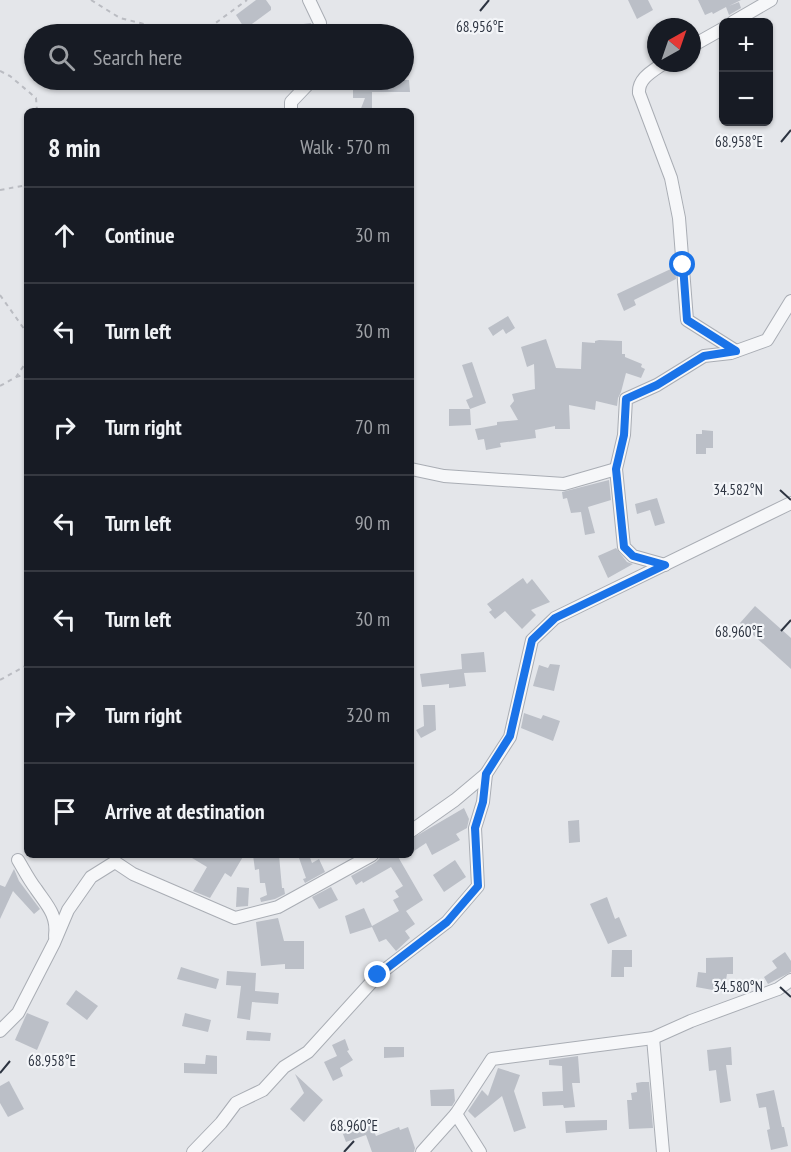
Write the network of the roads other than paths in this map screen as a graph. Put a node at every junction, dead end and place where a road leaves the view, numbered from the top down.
1 (309, 0) edge
2 (771, 0) edge
3 (740, 18) edge
4 (320, 24) edge
5 (719, 30) edge
6 (701, 41) edge
7 (652, 72) edge
8 (302, 90) edge
9 (291, 108) edge
10 (791, 301) edge
11 (736, 351) junction
12 (616, 469) junction
13 (414, 470) edge
14 (791, 503) edge
15 (665, 565) junction
16 (486, 774) junction
17 (414, 829) edge
18 (367, 858) edge
19 (18, 860) dead end
20 (54, 943) junction
21 (791, 980) edge
22 (0, 1031) edge
23 (653, 1038) junction
24 (456, 1114) junction
25 (193, 1152) edge
26 (422, 1152) edge
27 (480, 1152) edge
28 (663, 1152) edge

1 - 4 street
2 - 3 street
5 - 6 street
7 - 11 street
8 - 9 street
10 - 11 street
11 - 12 street
12 - 13 street
12 - 15 street
14 - 15 street
15 - 16 street
16 - 17 street
16 - 25 street
18 - 20 street
19 - 20 street
20 - 22 street
21 - 23 street
23 - 24 street
23 - 28 street
24 - 26 street
24 - 27 street

